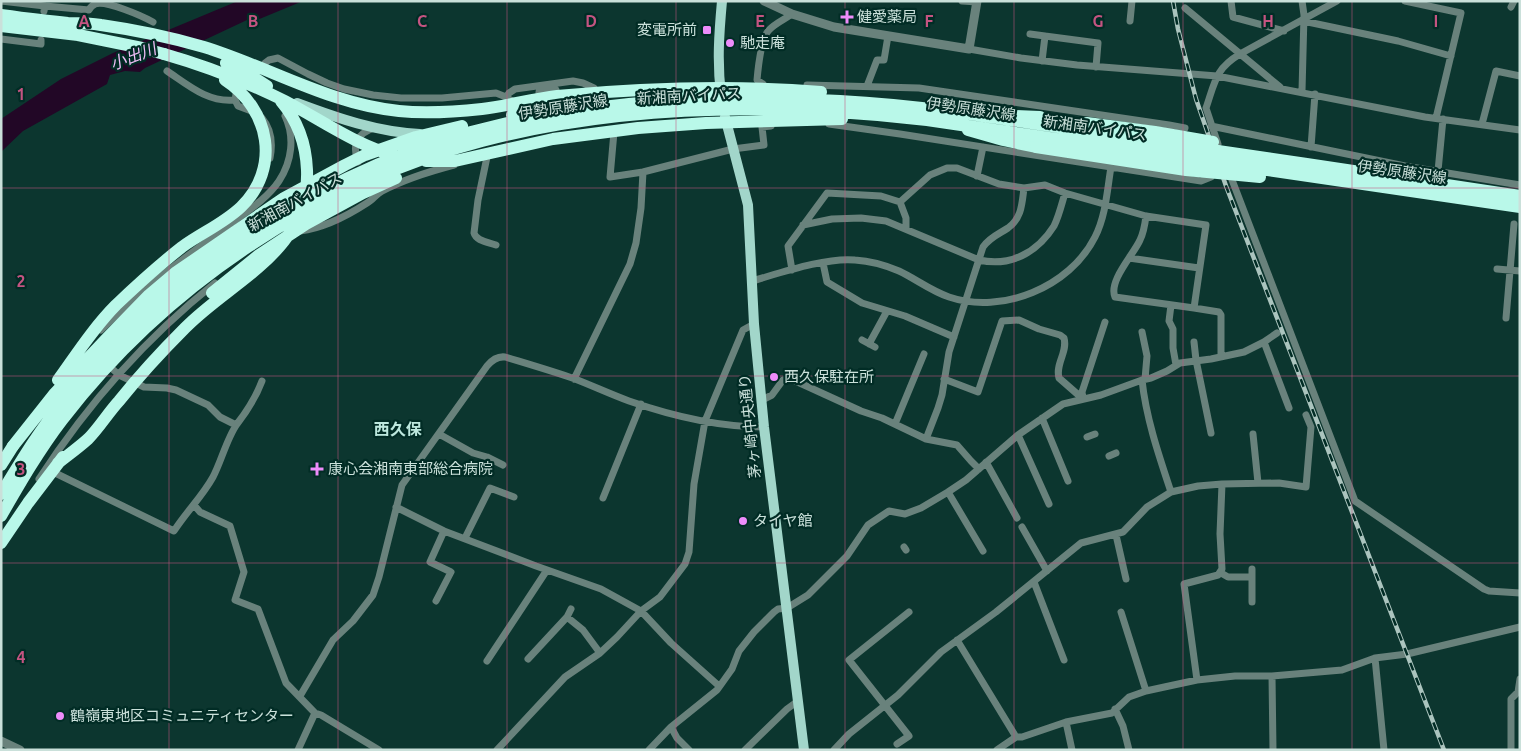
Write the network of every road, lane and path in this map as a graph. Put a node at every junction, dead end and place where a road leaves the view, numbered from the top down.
1 (1, 1) edge
2 (722, 1) edge
3 (764, 1) edge
4 (962, 1) edge
5 (1132, 1) edge
6 (1232, 1) edge
7 (1302, 1) edge
8 (1337, 1) edge
9 (1405, 1) edge
10 (977, 2) edge
11 (1184, 8) dead end
12 (792, 14) junction
13 (1, 17) edge
14 (1130, 21) dead end
15 (1303, 21) junction
16 (153, 22) dead end
17 (67, 23) junction
18 (1, 26) edge
19 (1, 31) edge
20 (1284, 31) junction
21 (1030, 34) dead end
22 (888, 36) junction
23 (1044, 36) junction
24 (1, 39) edge
25 (41, 40) dead end
26 (969, 49) junction
27 (1240, 54) junction
28 (1451, 56) junction
29 (167, 57) junction
30 (1042, 61) junction
31 (265, 63) dead end
32 (1096, 67) junction
33 (167, 71) dead end
34 (1217, 76) junction
35 (1520, 76) edge
36 (762, 84) junction
37 (669, 85) junction
38 (681, 85) dead end
39 (867, 86) junction
40 (594, 88) junction
41 (1280, 88) junction
42 (260, 89) junction
43 (344, 89) junction
44 (1302, 91) junction
45 (317, 94) junction
46 (539, 94) dead end
47 (1315, 94) junction
48 (506, 97) junction
49 (670, 99) junction
50 (762, 100) junction
51 (613, 101) joint
52 (722, 104) junction
53 (829, 108) junction
54 (517, 112) junction
55 (636, 112) junction
56 (928, 117) junction
57 (996, 118) junction
58 (1440, 118) junction
59 (829, 124) junction
60 (1482, 124) junction
61 (1168, 125) junction
62 (540, 126) junction
63 (1211, 126) junction
64 (374, 128) junction
65 (1185, 128) dead end
66 (1520, 130) edge
67 (614, 132) junction
68 (983, 147) junction
69 (1152, 147) dead end
70 (1311, 147) junction
71 (733, 150) junction
72 (487, 157) junction
73 (1110, 167) junction
74 (1438, 171) junction
75 (643, 172) junction
76 (372, 173) junction
77 (977, 176) junction
78 (1162, 176) junction
79 (1387, 176) junction
80 (1211, 177) dead end
81 (1337, 181) junction
82 (1520, 185) edge
83 (1024, 188) junction
84 (1065, 193) junction
85 (1520, 197) edge
86 (900, 202) junction
87 (1106, 205) junction
88 (1520, 206) edge
89 (246, 212) junction
90 (1146, 216) junction
91 (1514, 224) dead end
92 (803, 225) junction
93 (288, 230) junction
94 (906, 230) junction
95 (212, 238) junction
96 (1516, 241) edge
97 (496, 245) dead end
98 (1129, 258) junction
99 (979, 260) junction
100 (823, 263) junction
101 (233, 268) junction
102 (1200, 268) junction
103 (1497, 269) dead end
104 (792, 270) junction
105 (1510, 270) junction
106 (1520, 271) edge
107 (752, 280) junction
108 (966, 301) junction
109 (1171, 305) junction
110 (1194, 308) junction
111 (887, 311) junction
112 (1506, 318) dead end
113 (1105, 322) dead end
114 (754, 324) junction
115 (1142, 332) dead end
116 (1277, 333) dead end
117 (954, 337) junction
118 (862, 340) dead end
119 (1194, 342) dead end
120 (1264, 342) junction
121 (86, 345) junction
122 (924, 354) dead end
123 (1221, 357) junction
124 (1196, 360) junction
125 (1176, 365) junction
126 (119, 375) junction
127 (574, 379) junction
128 (944, 380) junction
129 (1144, 380) junction
130 (262, 381) dead end
131 (1083, 399) junction
132 (762, 400) junction
133 (641, 404) junction
134 (1290, 408) dead end
135 (1306, 415) dead end
136 (1042, 418) junction
137 (705, 422) junction
138 (895, 424) junction
139 (236, 425) junction
140 (764, 427) junction
141 (1211, 433) dead end
142 (439, 434) junction
143 (1095, 434) dead end
144 (1253, 434) dead end
145 (1018, 435) junction
146 (1087, 437) dead end
147 (926, 439) junction
148 (7, 448) edge
149 (1, 461) edge
150 (986, 462) junction
151 (58, 463) junction
152 (1, 465) edge
153 (503, 465) dead end
154 (46, 469) junction
155 (979, 469) junction
156 (1068, 481) dead end
157 (1258, 482) junction
158 (1222, 484) junction
159 (948, 492) junction
160 (1171, 492) junction
161 (1, 494) edge
162 (514, 497) dead end
163 (603, 498) dead end
164 (1049, 504) dead end
165 (194, 505) junction
166 (396, 507) junction
167 (1, 516) edge
168 (1017, 518) dead end
169 (1022, 527) dead end
170 (444, 530) junction
171 (1116, 535) junction
172 (465, 538) junction
173 (1, 543) edge
174 (1, 547) edge
175 (983, 551) dead end
176 (547, 570) junction
177 (1047, 571) junction
178 (1221, 573) junction
179 (1126, 579) dead end
180 (1034, 582) junction
181 (1520, 593) edge
182 (436, 601) dead end
183 (1252, 602) dead end
184 (571, 608) dead end
185 (786, 608) junction
186 (641, 611) junction
187 (909, 612) dead end
188 (1121, 612) dead end
189 (567, 617) junction
190 (1520, 626) edge
191 (957, 640) junction
192 (600, 653) junction
193 (1375, 658) junction
194 (528, 659) dead end
195 (1064, 660) dead end
196 (487, 661) dead end
197 (1272, 676) junction
198 (1520, 679) edge
199 (1197, 680) junction
200 (719, 686) junction
201 (1146, 691) junction
202 (300, 696) junction
203 (798, 701) junction
204 (885, 705) junction
205 (1115, 709) junction
206 (315, 713) junction
207 (1066, 722) junction
208 (671, 727) junction
209 (1016, 737) junction
210 (1, 741) edge
211 (897, 744) dead end
212 (20, 750) edge
213 (298, 750) edge
214 (379, 750) edge
215 (497, 750) edge
216 (649, 750) edge
217 (689, 750) edge
218 (745, 750) edge
219 (804, 750) edge
220 (834, 750) edge
221 (996, 750) edge
222 (1072, 750) edge
223 (1129, 750) edge
224 (1273, 750) edge
225 (1384, 750) edge
226 (1511, 750) edge

1 - 16 street
2 - 52 main road, 茅ヶ崎中央通り
3 - 12 street
4 - 10 street
5 - 14 street
6 - 20 street
7 - 15 street
8 - 15 street
9 - 28 street
10 - 26 street
11 - 27 street
12 - 22 street
12 - 36 street
13 - 17 highway, bridge
13 - 45 main road, 伊勢原藤沢線
15 - 20 street
15 - 28 street
15 - 44 street
17 - 57 highway, bridge
17 - 151 highway, bridge
18 - 29 highway, bridge
19 - 29 main road, 伊勢原藤沢線
20 - 27 street
21 - 23 street
22 - 26 street
22 - 39 street
23 - 30 street
23 - 32 street
24 - 25 street
26 - 30 street
27 - 34 street
27 - 41 street
28 - 58 street
29 - 42 main road, 伊勢原藤沢線
29 - 56 highway, bridge
29 - 148 highway, bridge
30 - 32 street
31 - 43 street
32 - 34 street
33 - 89 street
34 - 41 street
34 - 63 street
35 - 60 street
36 - 39 street
36 - 50 street
37 - 38 street
37 - 40 street
37 - 49 street
39 - 61 street
40 - 46 street
40 - 48 street
41 - 44 street
42 - 64 main road, 伊勢原藤沢線
42 - 89 street
43 - 45 street
43 - 48 street
44 - 47 street
45 - 54 main road, 伊勢原藤沢線
47 - 58 street
47 - 70 street
48 - 54 street
49 - 51 main road, 伊勢原藤沢線
49 - 52 main road, 伊勢原藤沢線
50 - 52 main road, 伊勢原藤沢線
50 - 56 main road, 伊勢原藤沢線
51 - 54 highway
52 - 53 main road, 伊勢原藤沢線
52 - 55 main road, 伊勢原藤沢線
52 - 71 main road, 茅ヶ崎中央通り
53 - 56 main road, 伊勢原藤沢線
53 - 59 street
54 - 148 highway, bridge
55 - 62 main road, 伊勢原藤沢線
55 - 67 street
56 - 69 main road, 伊勢原藤沢線
56 - 76 highway, 新湘南バイパス, bridge
56 - 79 highway, bridge
56 - 81 highway, 新湘南バイパス, bridge
56 - 81 highway, bridge
57 - 76 highway, 新湘南バイパス, bridge
57 - 79 highway, 新湘南バイパス, bridge
58 - 60 street
58 - 74 street
59 - 68 street
59 - 71 street
60 - 66 street
61 - 65 street
61 - 78 street
62 - 64 main road, 伊勢原藤沢線
62 - 151 highway, bridge
63 - 70 street
63 - 181 street
64 - 93 street
67 - 72 street
67 - 75 street
68 - 73 street
68 - 77 street
70 - 74 street
71 - 75 street
71 - 107 main road, 茅ヶ崎中央通り
72 - 93 street
72 - 97 street
73 - 78 street
73 - 87 street
74 - 82 street
75 - 127 street
76 - 161 highway, 新湘南バイパス, bridge
76 - 167 highway, 新湘南バイパス, bridge
77 - 83 street
77 - 86 street
78 - 80 street
79 - 85 highway, 新湘南バイパス, bridge
81 - 88 highway, 新湘南バイパス, bridge
83 - 84 street
83 - 99 street
84 - 87 street
84 - 99 street
85 - 88 main road, 伊勢原藤沢線
86 - 92 street
86 - 94 street
87 - 90 street
87 - 108 street
89 - 95 street
90 - 98 street
90 - 102 street
91 - 96 street
92 - 94 street
92 - 104 street
93 - 101 street
94 - 99 street
95 - 101 street
95 - 121 street
96 - 105 street
98 - 102 street
98 - 109 street
99 - 108 street
100 - 104 street
100 - 108 street
100 - 111 street
101 - 126 street
102 - 110 street
103 - 105 street
104 - 107 street
105 - 106 street
105 - 112 street
107 - 114 main road, 茅ヶ崎中央通り
108 - 117 street
109 - 110 street
109 - 125 street
110 - 123 street
111 - 117 street
111 - 118 street
113 - 131 street
114 - 132 main road, 茅ヶ崎中央通り
114 - 137 street
115 - 129 street
116 - 120 street
117 - 128 street
119 - 124 street
120 - 123 street
120 - 134 street
121 - 126 street
121 - 148 street
122 - 138 street
123 - 124 street
124 - 125 street
124 - 141 street
125 - 129 street
126 - 139 street
126 - 154 street
127 - 133 street
127 - 142 street
128 - 131 street
128 - 147 street
129 - 131 street
129 - 160 street
130 - 139 street
131 - 136 street
132 - 138 street
132 - 140 main road, 茅ヶ崎中央通り
133 - 137 street
133 - 163 street
135 - 157 street
136 - 145 street
136 - 156 street
137 - 140 street
137 - 186 street
138 - 147 street
139 - 165 street
140 - 185 main road, 茅ヶ崎中央通り
142 - 153 street
142 - 166 street
143 - 146 street
144 - 157 street
145 - 150 street
145 - 164 street
147 - 155 street
148 - 149 street
148 - 152 highway
150 - 155 street
150 - 168 street
151 - 173 highway, bridge
154 - 165 street
154 - 174 street
155 - 159 street
157 - 158 street
158 - 160 street
158 - 178 street
159 - 175 street
159 - 185 street
160 - 171 street
162 - 172 street
165 - 202 street
166 - 170 street
166 - 202 street
169 - 177 street
170 - 172 street
170 - 182 street
171 - 177 street
171 - 179 street
172 - 176 street
176 - 186 street
176 - 196 street
177 - 180 street
178 - 183 street
178 - 199 street
180 - 191 street
180 - 195 street
184 - 189 street
185 - 200 street
185 - 203 main road, 茅ヶ崎中央通り
186 - 192 street
186 - 200 street
187 - 204 street
188 - 201 street
189 - 192 street
189 - 194 street
190 - 193 street
191 - 204 street
191 - 209 street
192 - 215 street
193 - 197 street
193 - 225 street
197 - 199 street
197 - 224 street
198 - 226 street
199 - 201 street
200 - 208 street
201 - 205 street
202 - 206 street
203 - 218 street
203 - 219 main road, 茅ヶ崎中央通り
204 - 211 street
204 - 220 street
205 - 207 street
205 - 223 street
206 - 213 street
206 - 214 street
207 - 209 street
207 - 222 street
208 - 216 street
208 - 217 street
209 - 221 street
210 - 212 street

